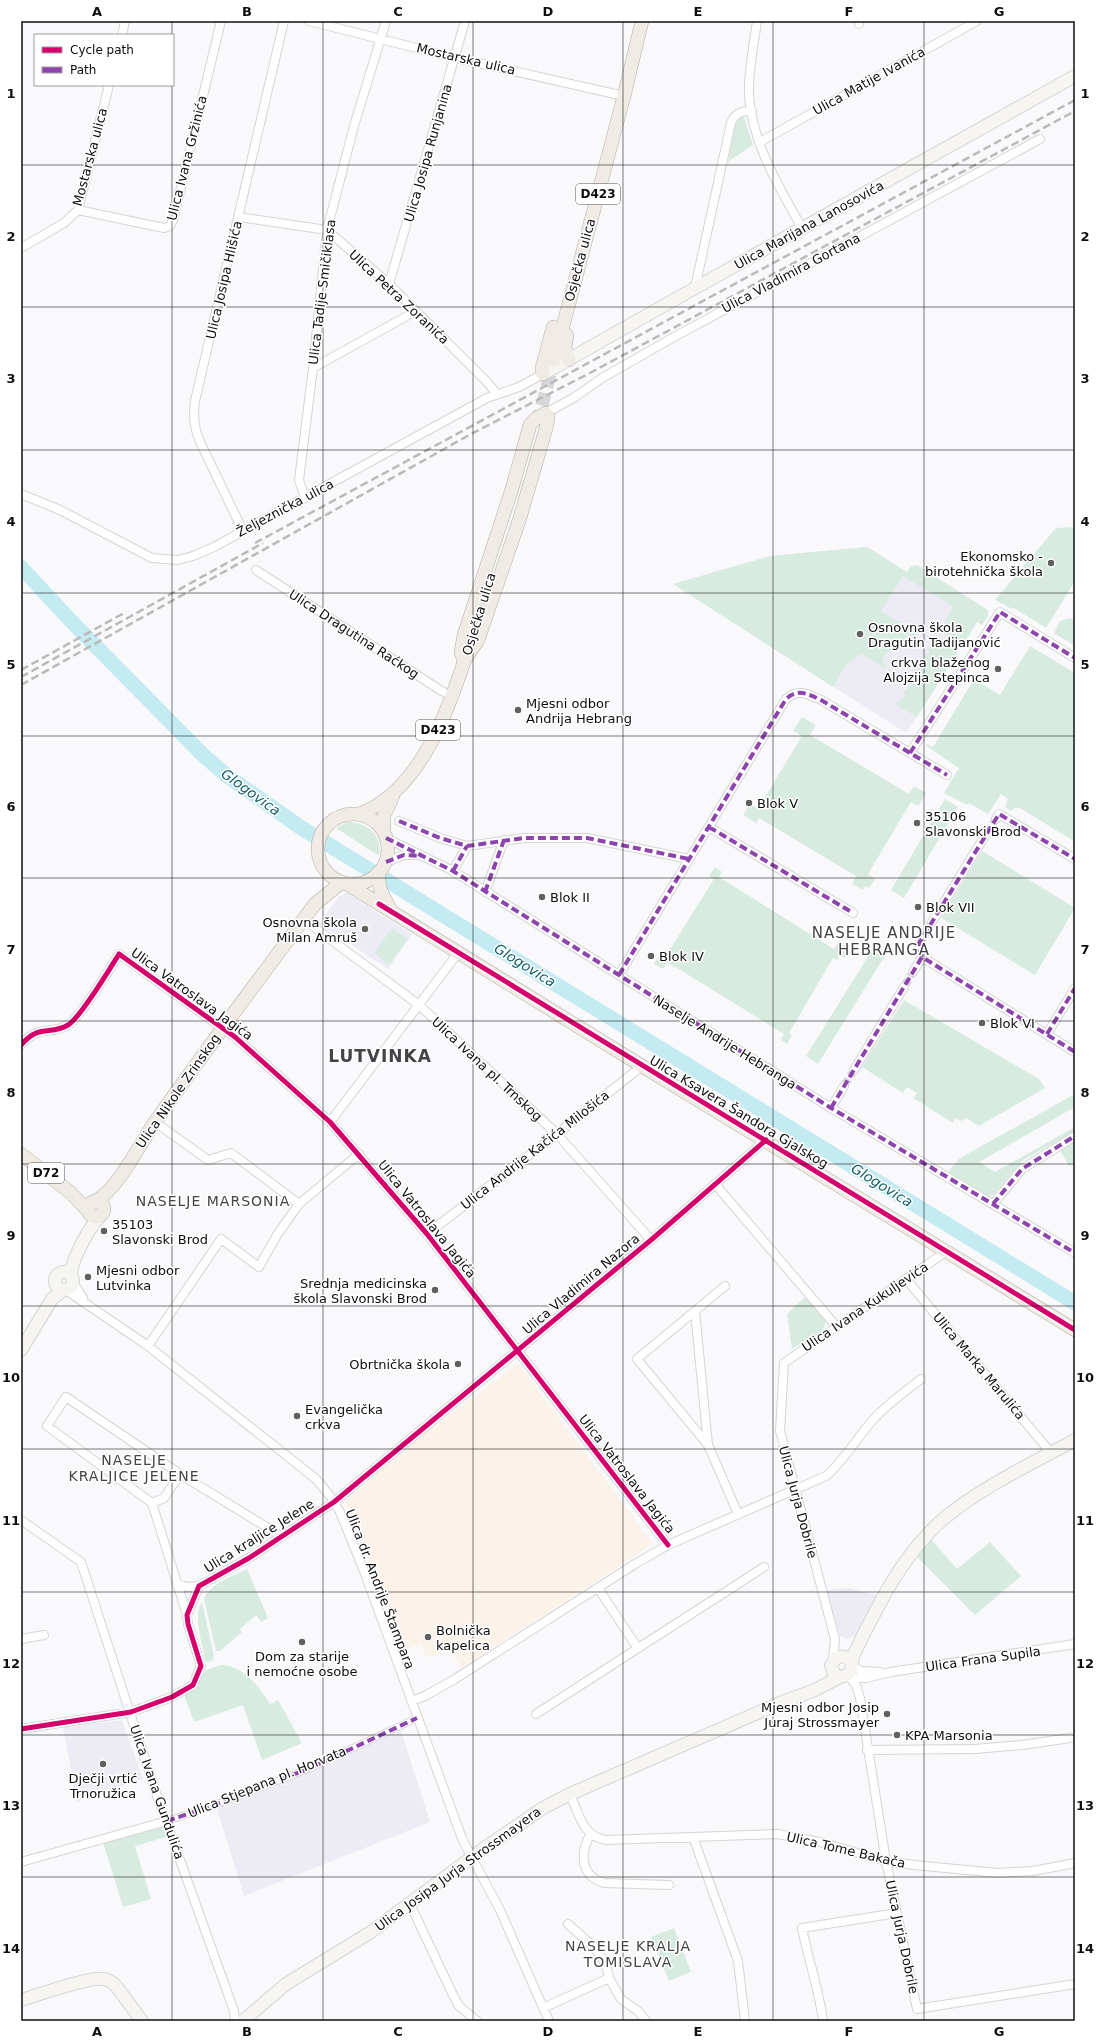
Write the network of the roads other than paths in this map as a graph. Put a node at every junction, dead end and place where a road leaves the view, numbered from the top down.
1 (126, 21) edge
2 (221, 21) edge
3 (284, 21) edge
4 (309, 21) edge
5 (386, 21) edge
6 (466, 21) edge
7 (642, 21) edge
8 (757, 21) edge
9 (977, 21) edge
10 (122, 34) edge
11 (381, 38) junction
12 (456, 58) junction
13 (1075, 76) edge
14 (109, 86) edge
15 (624, 96) junction
16 (752, 111) junction
17 (614, 135) junction
18 (1040, 139) dead end
19 (760, 142) junction
20 (78, 210) junction
21 (239, 217) junction
22 (802, 228) junction
23 (327, 230) junction
24 (21, 248) edge
25 (389, 284) junction
26 (695, 288) junction
27 (416, 311) junction
28 (554, 360) tunnel mouth
29 (569, 360) junction
30 (313, 368) junction
31 (543, 374) junction
32 (497, 394) junction
33 (546, 413) joint
34 (536, 426) tunnel mouth
35 (21, 494) edge
36 (305, 498) junction
37 (243, 531) junction
38 (256, 570) dead end
39 (1075, 658) edge
40 (464, 661) junction
41 (452, 696) junction
42 (910, 753) junction
43 (947, 775) dead end
44 (396, 791) junction
45 (360, 814) junction
46 (996, 819) dead end
47 (399, 821) dead end
48 (709, 827) junction
49 (385, 834) junction
50 (986, 834) tunnel mouth
51 (504, 840) junction
52 (467, 846) junction
53 (421, 856) junction
54 (1075, 859) edge
55 (689, 860) junction
56 (382, 867) junction
57 (324, 869) junction
58 (453, 872) junction
59 (345, 883) junction
60 (485, 892) junction
61 (315, 904) junction
62 (392, 912) junction
63 (853, 913) dead end
64 (303, 919) junction
65 (932, 922) tunnel mouth
66 (922, 938) tunnel mouth
67 (458, 953) junction
68 (922, 957) junction
69 (913, 972) tunnel mouth
70 (619, 975) junction
71 (904, 987) tunnel mouth
72 (1075, 988) edge
73 (419, 1005) junction
74 (222, 1028) junction
75 (1047, 1034) junction
76 (21, 1045) edge
77 (1075, 1052) edge
78 (642, 1066) junction
79 (854, 1070) tunnel mouth
80 (844, 1086) tunnel mouth
81 (831, 1108) junction
82 (155, 1122) junction
83 (330, 1122) junction
84 (557, 1134) junction
85 (1075, 1136) edge
86 (766, 1140) junction
87 (21, 1154) edge
88 (359, 1154) junction
89 (715, 1184) junction
90 (299, 1204) junction
91 (993, 1204) junction
92 (95, 1208) junction
93 (427, 1234) junction
94 (651, 1240) junction
95 (947, 1251) junction
96 (1075, 1253) edge
97 (906, 1280) junction
98 (65, 1282) junction
99 (725, 1286) dead end
100 (695, 1312) junction
101 (836, 1326) junction
102 (1075, 1330) edge
103 (148, 1346) junction
104 (21, 1350) edge
105 (518, 1351) junction
106 (784, 1363) joint
107 (921, 1379) dead end
108 (1075, 1440) edge
109 (708, 1445) junction
110 (1051, 1453) junction
111 (180, 1474) junction
112 (794, 1491) junction
113 (152, 1502) junction
114 (334, 1502) junction
115 (738, 1514) junction
116 (21, 1520) edge
117 (281, 1536) junction
118 (668, 1545) junction
119 (764, 1566) dead end
120 (177, 1584) junction
121 (199, 1586) junction
122 (598, 1588) junction
123 (187, 1615) junction
124 (44, 1635) dead end
125 (21, 1639) edge
126 (1075, 1644) edge
127 (637, 1647) junction
128 (843, 1663) junction
129 (890, 1672) junction
130 (845, 1677) junction
131 (411, 1701) junction
132 (785, 1701) junction
133 (130, 1712) junction
134 (536, 1714) dead end
135 (417, 1718) junction
136 (21, 1730) edge
137 (1070, 1738) dead end
138 (868, 1750) junction
139 (570, 1794) junction
140 (167, 1821) junction
141 (590, 1835) junction
142 (693, 1837) junction
143 (472, 1857) junction
144 (886, 1861) junction
145 (21, 1862) edge
146 (1075, 1863) edge
147 (669, 1885) dead end
148 (410, 1904) junction
149 (897, 1913) junction
150 (568, 1924) dead end
151 (609, 1978) junction
152 (1075, 1984) edge
153 (271, 1996) junction
154 (21, 2000) edge
155 (543, 2008) junction
156 (142, 2021) edge
157 (241, 2021) edge
158 (257, 2021) edge
159 (476, 2021) edge
160 (549, 2021) edge
161 (646, 2021) edge
162 (745, 2021) edge
163 (823, 2021) edge

1 - 10 street
2 - 20 street, Ulica Ivana Gržinića
3 - 21 street, Ulica Josipa Hlišića
4 - 11 street, Mostarska ulica
5 - 11 street, Ulica Tadije Smičiklasa
6 - 12 street, Ulica Josipa Runjanina
7 - 15 main road, Osječka ulica / D423
8 - 16 street
9 - 19 street, Ulica Matije Ivanića
11 - 12 street, Mostarska ulica
11 - 23 street, Ulica Tadije Smičiklasa
12 - 15 street, Mostarska ulica
12 - 25 street, Ulica Josipa Runjanina
13 - 22 main road, Ulica Marijana Lanosovića
14 - 20 street, Mostarska ulica
15 - 17 main road, Osječka ulica / D423
16 - 19 street
16 - 26 street
17 - 28 main road, Osječka ulica / D423
17 - 29 main road
17 - 31 main road
18 - 33 street, Ulica Vladimira Gortana
19 - 22 street
20 - 24 street, Mostarska ulica
21 - 23 street
21 - 37 street, Ulica Josipa Hlišića
22 - 26 main road, Ulica Marijana Lanosovića
23 - 25 street, Ulica Petra Zoranića
23 - 30 street, Ulica Tadije Smičiklasa
25 - 27 street, Ulica Petra Zoranića
26 - 29 main road, Ulica Marijana Lanosovića
27 - 30 street
27 - 32 street, Ulica Petra Zoranića
29 - 31 main road, Ulica Marijana Lanosovića
30 - 36 street, Ulica Tadije Smičiklasa
31 - 32 street, Željeznička ulica
32 - 36 street, Željeznička ulica
33 - 40 main road
34 - 40 main road, Osječka ulica / D423
35 - 37 street, Željeznička ulica
36 - 37 street, Željeznička ulica
38 - 41 street, Ulica Dragutina Raćkog
39 - 42 street
40 - 41 main road, Osječka ulica / D423
41 - 44 main road, Osječka ulica / D423
42 - 43 street
42 - 48 street
44 - 45 main road, Osječka ulica / D423
44 - 49 main road, Osječka ulica / D423
45 - 49 main road
45 - 57 main road, D423
46 - 54 street
47 - 52 street
48 - 55 street
48 - 63 street
49 - 53 street, Naselje Andrije Hebranga
49 - 56 main road, D423
50 - 65 street
51 - 52 street
51 - 55 street
51 - 60 street
52 - 58 street
53 - 56 street
53 - 58 street, Naselje Andrije Hebranga
55 - 70 street
56 - 59 main road
56 - 62 main road, D423
57 - 59 main road, D423
57 - 61 main road, Ulica Nikole Zrinskog
58 - 60 street, Naselje Andrije Hebranga
59 - 61 main road, Ulica Nikole Zrinskog
59 - 62 main road, D423
60 - 70 street, Naselje Andrije Hebranga
61 - 64 main road, Ulica Nikole Zrinskog
62 - 67 main road, Ulica Ksavera Šandora Gjalskog / D423
64 - 73 street, Ulica Ivana pl. Trnskog
64 - 74 main road, Ulica Nikole Zrinskog
66 - 68 street
67 - 73 street
67 - 78 main road, Ulica Ksavera Šandora Gjalskog / D423
68 - 69 street
68 - 75 street
70 - 81 street, Naselje Andrije Hebranga
71 - 79 street
72 - 75 street
73 - 83 street
73 - 84 street, Ulica Ivana pl. Trnskog
74 - 76 street, Ulica Vatroslava Jagića
74 - 82 main road, Ulica Nikole Zrinskog
74 - 83 street, Ulica Vatroslava Jagića
75 - 77 street
78 - 84 street, Ulica Andrije Kačića Milošića
78 - 86 main road, Ulica Ksavera Šandora Gjalskog / D423
80 - 81 street
81 - 91 street, Naselje Andrije Hebranga
82 - 90 street
82 - 92 main road, Ulica Nikole Zrinskog
83 - 88 street, Ulica Vatroslava Jagića
84 - 93 street, Ulica Andrije Kačića Milošića
84 - 94 street, Ulica Ivana pl. Trnskog
85 - 91 street
86 - 89 street, Ulica Vladimira Nazora
86 - 95 main road, Ulica Ksavera Šandora Gjalskog / D423
87 - 92 main road, D72
88 - 90 street
88 - 93 street, Ulica Vatroslava Jagića
89 - 94 street, Ulica Vladimira Nazora
89 - 101 street
90 - 103 street
91 - 96 street, Naselje Andrije Hebranga
92 - 98 main road, Ulica Nikole Zrinskog
93 - 105 street, Ulica Vatroslava Jagića
94 - 105 street, Ulica Vladimira Nazora
95 - 97 street, Ulica Ivana Kukuljevića
95 - 102 main road, Ulica Ksavera Šandora Gjalskog / D423
97 - 101 street, Ulica Ivana Kukuljevića
97 - 110 street, Ulica Marka Marulića
98 - 103 street, Ulica dr. Andrije Štampara
98 - 104 main road, Ulica Nikole Zrinskog
99 - 100 street
100 - 109 street
100 - 109 street
101 - 106 street, Ulica Ivana Kukuljevića
103 - 114 street, Ulica dr. Andrije Štampara
105 - 114 street, Ulica Vladimira Nazora
105 - 118 street, Ulica Vatroslava Jagića
106 - 112 street, Ulica Jurja Dobrile
107 - 112 street
108 - 110 main road, Ulica Josipa Jurja Strossmayera
109 - 115 street
110 - 128 main road, Ulica Josipa Jurja Strossmayera
111 - 113 street
111 - 113 street, Ulica kraljice Jelene
111 - 117 street, Ulica kraljice Jelene
112 - 115 street
112 - 128 street, Ulica Jurja Dobrile
113 - 120 street
114 - 117 street, Ulica kraljice Jelene
114 - 131 street, Ulica dr. Andrije Štampara
115 - 118 street
116 - 133 street, Ulica Ivana Gundulića
117 - 121 street, Ulica kraljice Jelene
118 - 122 street
119 - 127 street
120 - 121 street, Ulica kraljice Jelene
120 - 123 street
121 - 123 street, Ulica kraljice Jelene
122 - 127 street
122 - 131 street
123 - 133 street
124 - 125 street
126 - 129 street, Ulica Frana Supila
127 - 134 street
128 - 129 street, Ulica Frana Supila
128 - 130 main road, Ulica Josipa Jurja Strossmayera
128 - 130 main road
128 - 132 main road, Ulica Josipa Jurja Strossmayera
129 - 130 street, Ulica Frana Supila
130 - 132 main road, Ulica Josipa Jurja Strossmayera
130 - 138 street, Ulica Jurja Dobrile
131 - 135 street, Ulica dr. Andrije Štampara
132 - 139 main road, Ulica Josipa Jurja Strossmayera
133 - 136 street
133 - 140 street, Ulica Ivana Gundulića
135 - 140 street, Ulica Stjepana pl. Horvata
135 - 143 street, Ulica dr. Andrije Štampara
137 - 138 street
138 - 144 street, Ulica Jurja Dobrile
139 - 141 street
139 - 143 main road, Ulica Josipa Jurja Strossmayera
140 - 145 street, Ulica Stjepana pl. Horvata
140 - 157 street, Ulica Ivana Gundulića
141 - 142 street, Ulica Tome Bakača
141 - 147 street
142 - 144 street, Ulica Tome Bakača
142 - 162 street
143 - 148 main road, Ulica Josipa Jurja Strossmayera
143 - 155 street, Ulica dr. Andrije Štampara
144 - 146 street, Ulica Tome Bakača
144 - 149 street, Ulica Jurja Dobrile
148 - 153 main road, Ulica Josipa Jurja Strossmayera
148 - 159 street
149 - 152 street, Ulica Jurja Dobrile
149 - 163 street
150 - 151 street
151 - 155 street
151 - 161 street
153 - 157 main road, Ulica Josipa Jurja Strossmayera
153 - 158 main road
154 - 156 main road
155 - 160 street, Ulica dr. Andrije Štampara

